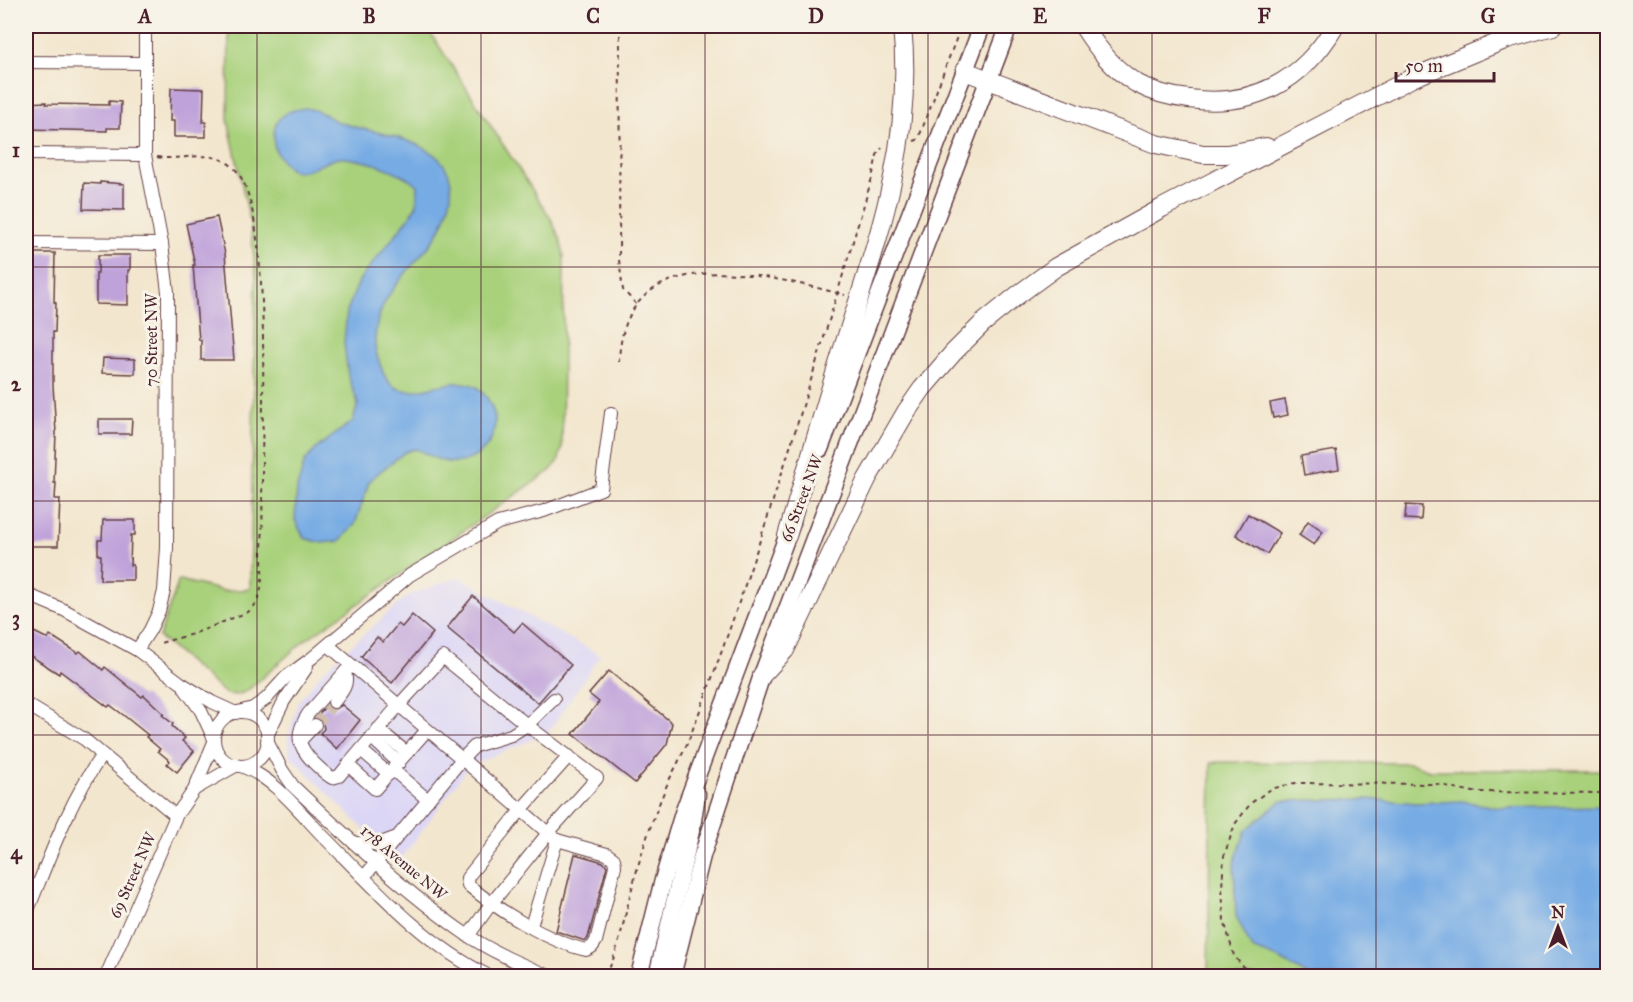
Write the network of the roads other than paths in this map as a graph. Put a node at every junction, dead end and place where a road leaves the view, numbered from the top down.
1 (145, 26) edge
2 (902, 26) edge
3 (982, 26) edge
4 (1009, 26) edge
5 (1083, 26) edge
6 (1335, 26) edge
7 (1553, 26) edge
8 (26, 62) edge
9 (144, 63) junction
10 (965, 71) junction
11 (989, 79) junction
12 (1313, 131) junction
13 (26, 153) edge
14 (145, 154) junction
15 (26, 243) edge
16 (162, 244) junction
17 (610, 413) dead end
18 (787, 536) junction
19 (26, 594) edge
20 (328, 645) junction
21 (137, 650) junction
22 (312, 658) junction
23 (348, 669) junction
24 (762, 675) junction
25 (181, 683) junction
26 (554, 699) dead end
27 (334, 702) tunnel mouth
28 (26, 704) edge
29 (399, 705) junction
30 (237, 712) junction
31 (315, 725) tunnel mouth
32 (527, 725) junction
33 (427, 730) junction
34 (375, 733) junction
35 (267, 738) junction
36 (214, 740) junction
37 (300, 741) junction
38 (361, 750) junction
39 (102, 755) junction
40 (569, 756) junction
41 (462, 759) junction
42 (701, 763) junction
43 (239, 765) junction
44 (348, 765) junction
45 (397, 765) junction
46 (194, 790) junction
47 (428, 800) junction
48 (521, 810) junction
49 (176, 816) junction
50 (398, 836) junction
51 (552, 836) junction
52 (356, 843) junction
53 (376, 861) junction
54 (364, 877) junction
55 (491, 904) junction
56 (26, 915) edge
57 (531, 926) junction
58 (468, 936) junction
59 (106, 976) edge
60 (489, 976) edge
61 (549, 976) edge
62 (639, 976) edge
63 (657, 976) edge
64 (672, 976) edge

1 - 9 street, 70 Street NW
2 - 18 highway
3 - 10 main road, 66 Street NW
4 - 11 main road, 66 Street NW
5 - 6 highway
7 - 12 highway
8 - 9 street
9 - 14 street, 70 Street NW
10 - 11 highway
10 - 18 main road, 66 Street NW
11 - 12 highway
11 - 24 main road, 66 Street NW
12 - 24 highway
13 - 14 street
14 - 16 street, 70 Street NW
15 - 16 street
16 - 21 street, 70 Street NW
17 - 20 street
18 - 42 main road, 66 Street NW
19 - 21 street
20 - 22 street
20 - 23 street
21 - 25 street
22 - 30 street
22 - 35 street
23 - 27 street
23 - 29 street
23 - 37 street
24 - 64 main road, 66 Street NW
25 - 30 street
25 - 36 street
26 - 32 street
28 - 39 street
29 - 32 street
29 - 33 street
29 - 34 street
30 - 35 street
30 - 36 street
31 - 37 street
32 - 40 street
32 - 41 street
33 - 41 street
33 - 45 street
34 - 38 street
34 - 45 street
35 - 43 street
35 - 52 street, 178 Avenue NW
36 - 43 street
36 - 46 street, 69 Street NW
37 - 44 street
38 - 44 street
38 - 45 street
39 - 49 street
39 - 56 street
40 - 48 street
40 - 51 street
41 - 47 street
41 - 48 street
42 - 62 main road, 66 Street NW
42 - 63 main road
43 - 46 street, 69 Street NW
43 - 54 street, 178 Avenue NW
44 - 45 street
45 - 47 street
46 - 49 street, 69 Street NW
47 - 50 street
48 - 51 street
48 - 55 street
49 - 59 street, 69 Street NW
50 - 52 street
50 - 53 street
51 - 55 street
51 - 57 street
51 - 57 street
52 - 53 street, 178 Avenue NW
53 - 54 street
53 - 58 street, 178 Avenue NW
54 - 60 street, 178 Avenue NW
55 - 57 street
55 - 58 street
58 - 61 street, 178 Avenue NW

